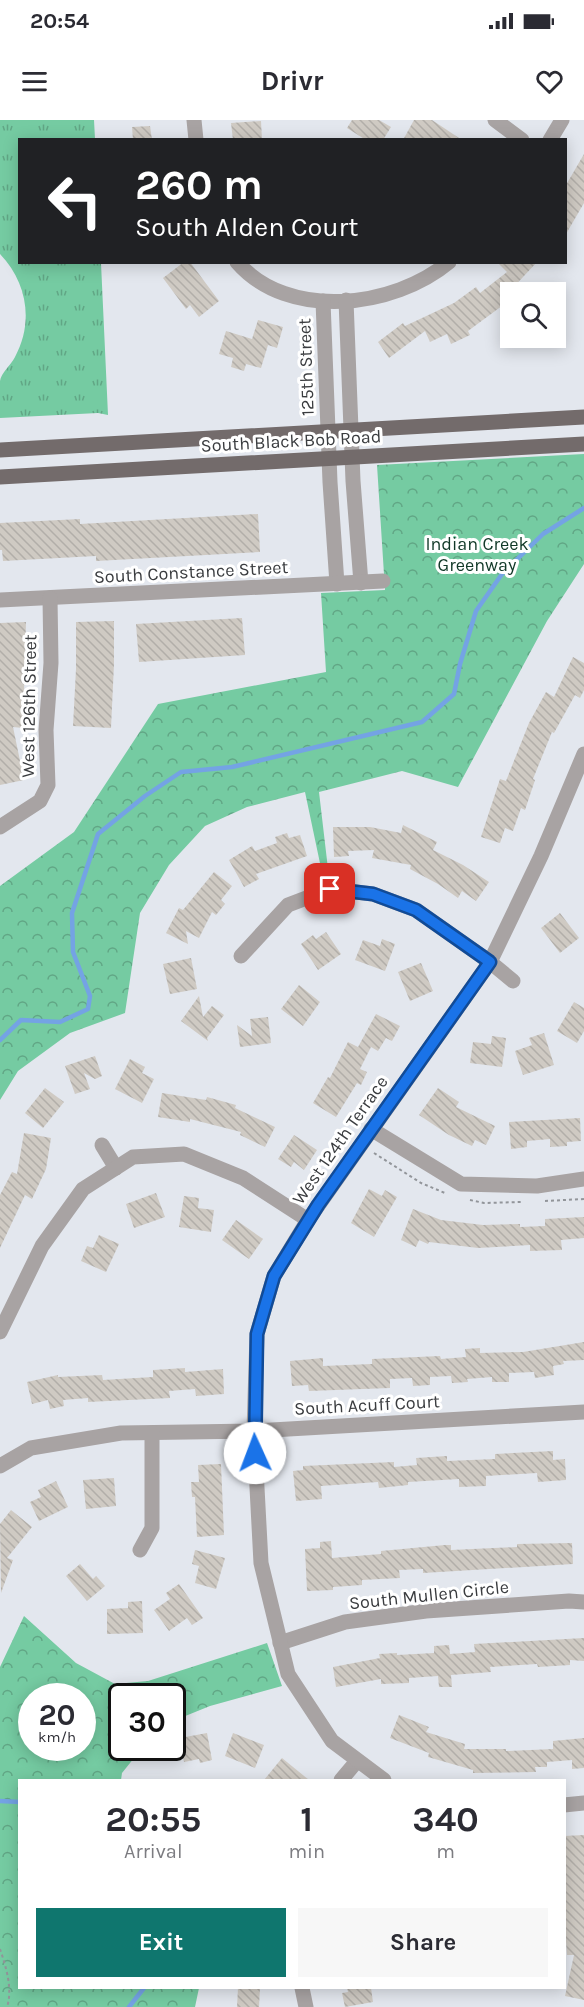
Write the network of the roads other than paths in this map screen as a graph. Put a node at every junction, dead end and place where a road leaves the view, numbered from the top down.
1 (194, 120) edge
2 (495, 120) edge
3 (562, 120) edge
4 (196, 138) edge
5 (519, 138) edge
6 (551, 138) edge
7 (239, 264) edge
8 (446, 264) edge
9 (346, 300) junction
10 (323, 301) junction
11 (584, 417) edge
12 (352, 430) junction
13 (328, 432) junction
14 (584, 444) edge
15 (0, 450) edge
16 (352, 457) junction
17 (329, 458) junction
18 (0, 477) edge
19 (383, 581) dead end
20 (361, 583) junction
21 (337, 584) junction
22 (50, 598) junction
23 (0, 600) edge
24 (584, 754) edge
25 (579, 783) edge
26 (0, 827) edge
27 (241, 956) dead end
28 (490, 962) junction
29 (513, 981) dead end
30 (371, 1129) junction
31 (102, 1145) dead end
32 (116, 1168) junction
33 (584, 1179) edge
34 (308, 1220) junction
35 (0, 1332) edge
36 (584, 1412) edge
37 (254, 1431) junction
38 (152, 1433) junction
39 (0, 1464) edge
40 (140, 1550) dead end
41 (584, 1602) edge
42 (280, 1643) junction
43 (357, 1761) junction
44 (343, 1779) edge
45 (383, 1779) edge
46 (584, 1803) edge
47 (566, 1805) edge
48 (302, 1989) edge
49 (306, 2007) edge

1 - 4 street
2 - 5 street
3 - 6 street
7 - 10 street
8 - 9 street
9 - 10 street
9 - 12 street
10 - 13 street, 125th Street
11 - 12 main road, South Black Bob Road
12 - 13 main road, South Black Bob Road
12 - 16 street
13 - 15 main road, South Black Bob Road
13 - 17 street, 125th Street
14 - 16 main road, South Black Bob Road
16 - 17 main road, South Black Bob Road
16 - 20 street
17 - 18 main road, South Black Bob Road
17 - 21 street, 125th Street
19 - 20 street, South Constance Street
20 - 21 street, South Constance Street
21 - 22 street, South Constance Street
22 - 23 street, South Constance Street
22 - 26 street, West 126th Street
24 - 25 street, West 124th Terrace
25 - 28 street, West 124th Terrace
27 - 28 street
28 - 29 street
28 - 30 street, West 124th Terrace
30 - 33 street
30 - 34 street, West 124th Terrace
31 - 32 street
32 - 34 street
32 - 35 street
34 - 37 street, West 124th Terrace
36 - 37 street, South Acuff Court
37 - 38 street, South Acuff Court
37 - 42 street, West 124th Terrace
38 - 39 street, South Acuff Court
38 - 40 street
41 - 42 street, South Mullen Circle
42 - 43 street, West 124th Terrace
43 - 44 street
43 - 45 street, West 124th Terrace
46 - 47 street
48 - 49 street

